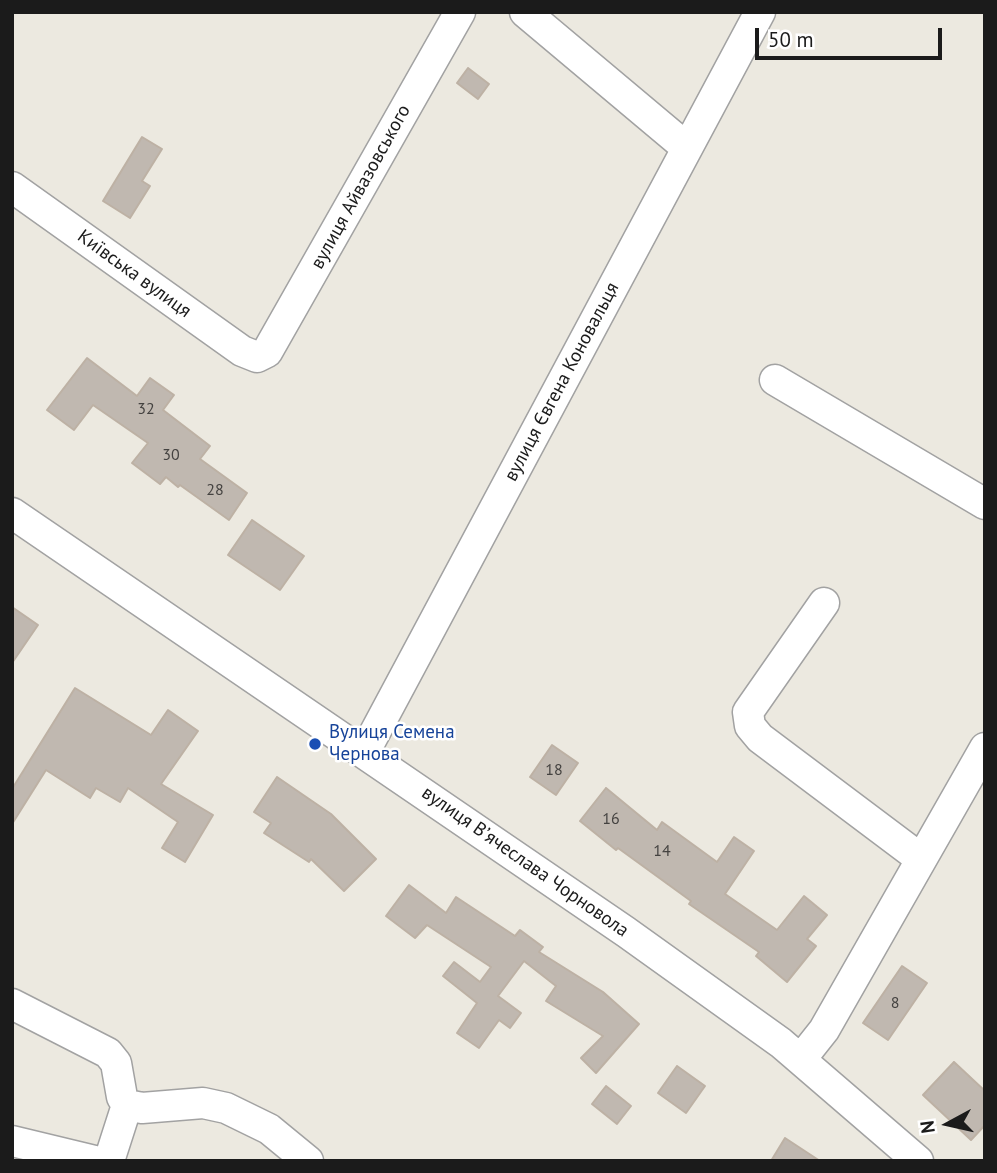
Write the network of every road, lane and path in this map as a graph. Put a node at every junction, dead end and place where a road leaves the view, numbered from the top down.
1 (460, 12) edge
2 (525, 12) edge
3 (760, 12) edge
4 (687, 148) junction
5 (12, 187) edge
6 (257, 357) joint
7 (775, 380) dead end
8 (985, 504) edge
9 (12, 513) edge
10 (824, 603) dead end
11 (985, 748) edge
12 (365, 751) junction
13 (921, 859) junction
14 (12, 1004) edge
15 (801, 1059) junction
16 (127, 1105) junction
17 (12, 1141) edge
18 (95, 1161) edge
19 (109, 1161) edge
20 (308, 1161) edge
21 (918, 1161) edge

1 - 6 street, вулиця Айвазовського
2 - 4 street
3 - 4 street, вулиця Євгена Коновальця
4 - 12 street, вулиця Євгена Коновальця
5 - 6 street, Київська вулиця
7 - 8 street
9 - 12 street, вулиця Вʼячеслава Чорновола
10 - 13 street
11 - 13 street
12 - 15 street, вулиця Вʼячеслава Чорновола
13 - 15 street
14 - 16 street
15 - 21 street, вулиця Вʼячеслава Чорновола
16 - 19 street
16 - 20 street
17 - 18 street

